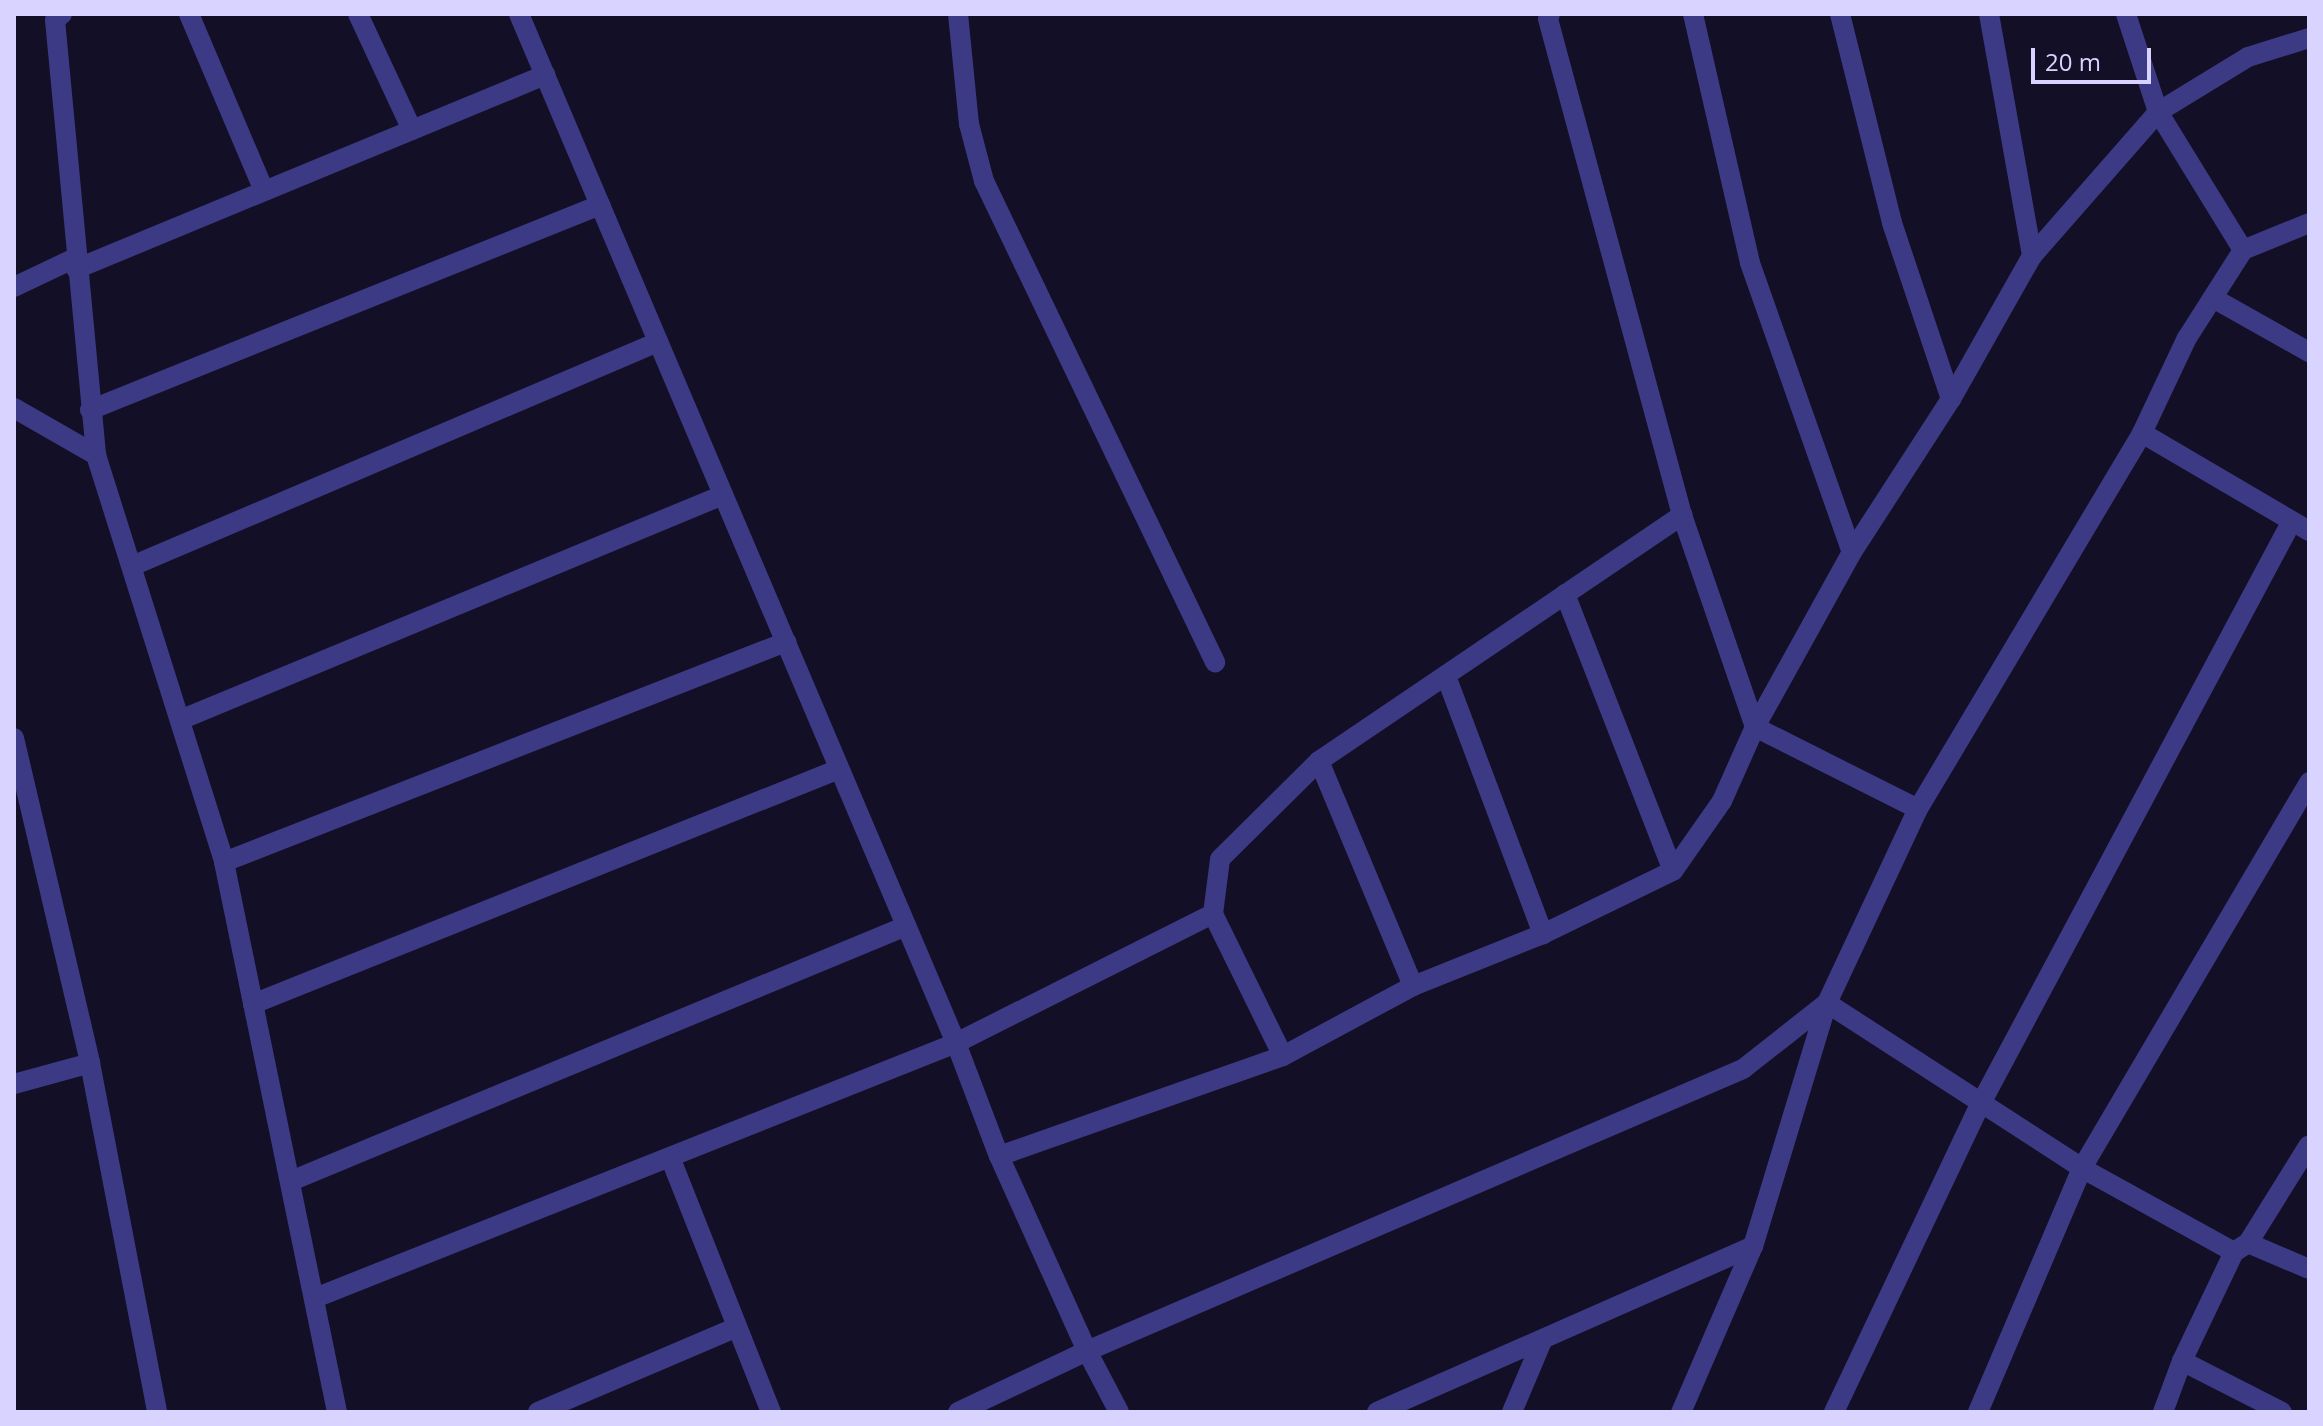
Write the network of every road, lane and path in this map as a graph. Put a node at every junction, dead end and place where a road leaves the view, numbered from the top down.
1 (62, 14) edge
2 (189, 14) edge
3 (358, 14) edge
4 (519, 14) edge
5 (958, 14) edge
6 (1550, 14) edge
7 (1693, 14) edge
8 (1840, 14) edge
9 (1989, 14) edge
10 (2126, 14) edge
11 (2309, 38) edge
12 (545, 75) junction
13 (2158, 112) junction
14 (412, 130) junction
15 (264, 191) junction
16 (600, 205) junction
17 (2309, 223) edge
18 (2243, 250) junction
19 (2032, 256) junction
20 (76, 264) junction
21 (14, 287) edge
22 (2213, 298) junction
23 (658, 342) junction
24 (2309, 352) edge
25 (1951, 399) junction
26 (14, 408) edge
27 (90, 410) junction
28 (2142, 433) junction
29 (96, 455) junction
30 (723, 495) junction
31 (1682, 515) junction
32 (2301, 526) edge
33 (1852, 552) junction
34 (132, 566) junction
35 (1565, 594) junction
36 (786, 642) junction
37 (1215, 662) dead end
38 (1446, 676) junction
39 (180, 720) junction
40 (1755, 727) junction
41 (14, 738) edge
42 (1319, 761) junction
43 (839, 769) junction
44 (2309, 782) edge
45 (1918, 809) junction
46 (224, 862) junction
47 (1673, 871) junction
48 (1213, 914) junction
49 (906, 926) junction
50 (1543, 934) junction
51 (1413, 986) junction
52 (1827, 1003) junction
53 (253, 1004) junction
54 (956, 1043) junction
55 (1283, 1056) junction
56 (90, 1063) junction
57 (14, 1084) edge
58 (1980, 1105) junction
59 (2309, 1145) edge
60 (999, 1156) junction
61 (670, 1157) junction
62 (2082, 1168) junction
63 (291, 1181) junction
64 (1753, 1246) junction
65 (2241, 1248) junction
66 (2309, 1269) edge
67 (315, 1298) junction
68 (737, 1327) junction
69 (1542, 1341) junction
70 (1087, 1351) junction
71 (2182, 1361) junction
72 (157, 1412) edge
73 (337, 1412) edge
74 (538, 1412) edge
75 (771, 1412) edge
76 (958, 1412) edge
77 (1119, 1412) edge
78 (1377, 1412) edge
79 (1512, 1412) edge
80 (1681, 1412) edge
81 (1834, 1412) edge
82 (1978, 1412) edge
83 (2163, 1412) edge
84 (2282, 1412) edge

1 - 20 street
2 - 15 street
3 - 14 street
4 - 12 street
5 - 37 street
6 - 31 street
7 - 33 street
8 - 25 street
9 - 19 street
10 - 13 street
11 - 13 street
12 - 14 street
12 - 16 street
13 - 18 street
13 - 19 street
14 - 15 street
15 - 20 street
16 - 23 street
16 - 27 street
17 - 18 street
18 - 22 street
19 - 25 street
20 - 21 street
20 - 27 street
22 - 24 street
22 - 28 street
23 - 30 street
23 - 34 street
25 - 33 street
26 - 29 street
27 - 29 street
28 - 32 street
28 - 45 street
29 - 34 street
30 - 36 street
30 - 39 street
31 - 35 street
31 - 40 street
32 - 58 street
33 - 40 street
34 - 39 street
35 - 38 street
35 - 47 street
36 - 43 street
36 - 46 street
38 - 42 street
38 - 50 street
39 - 46 street
40 - 45 street
40 - 47 street
41 - 56 street
42 - 48 street
42 - 51 street
43 - 49 street
43 - 53 street
44 - 62 street
45 - 52 street
46 - 53 street
47 - 50 street
48 - 54 street
48 - 55 street
49 - 54 street
49 - 63 street
50 - 51 street
51 - 55 street
52 - 58 street
52 - 64 street
52 - 70 street
53 - 63 street
54 - 60 street
54 - 61 street
55 - 60 street
56 - 57 street
56 - 72 street
58 - 62 street
58 - 81 street
59 - 65 street
60 - 70 street
61 - 67 street
61 - 68 street
62 - 65 street
62 - 82 street
63 - 67 street
64 - 69 street
64 - 80 street
65 - 66 street
65 - 71 street
67 - 73 street
68 - 74 street
68 - 75 street
69 - 78 street
69 - 79 street
70 - 76 street
70 - 77 street
71 - 83 street
71 - 84 street

